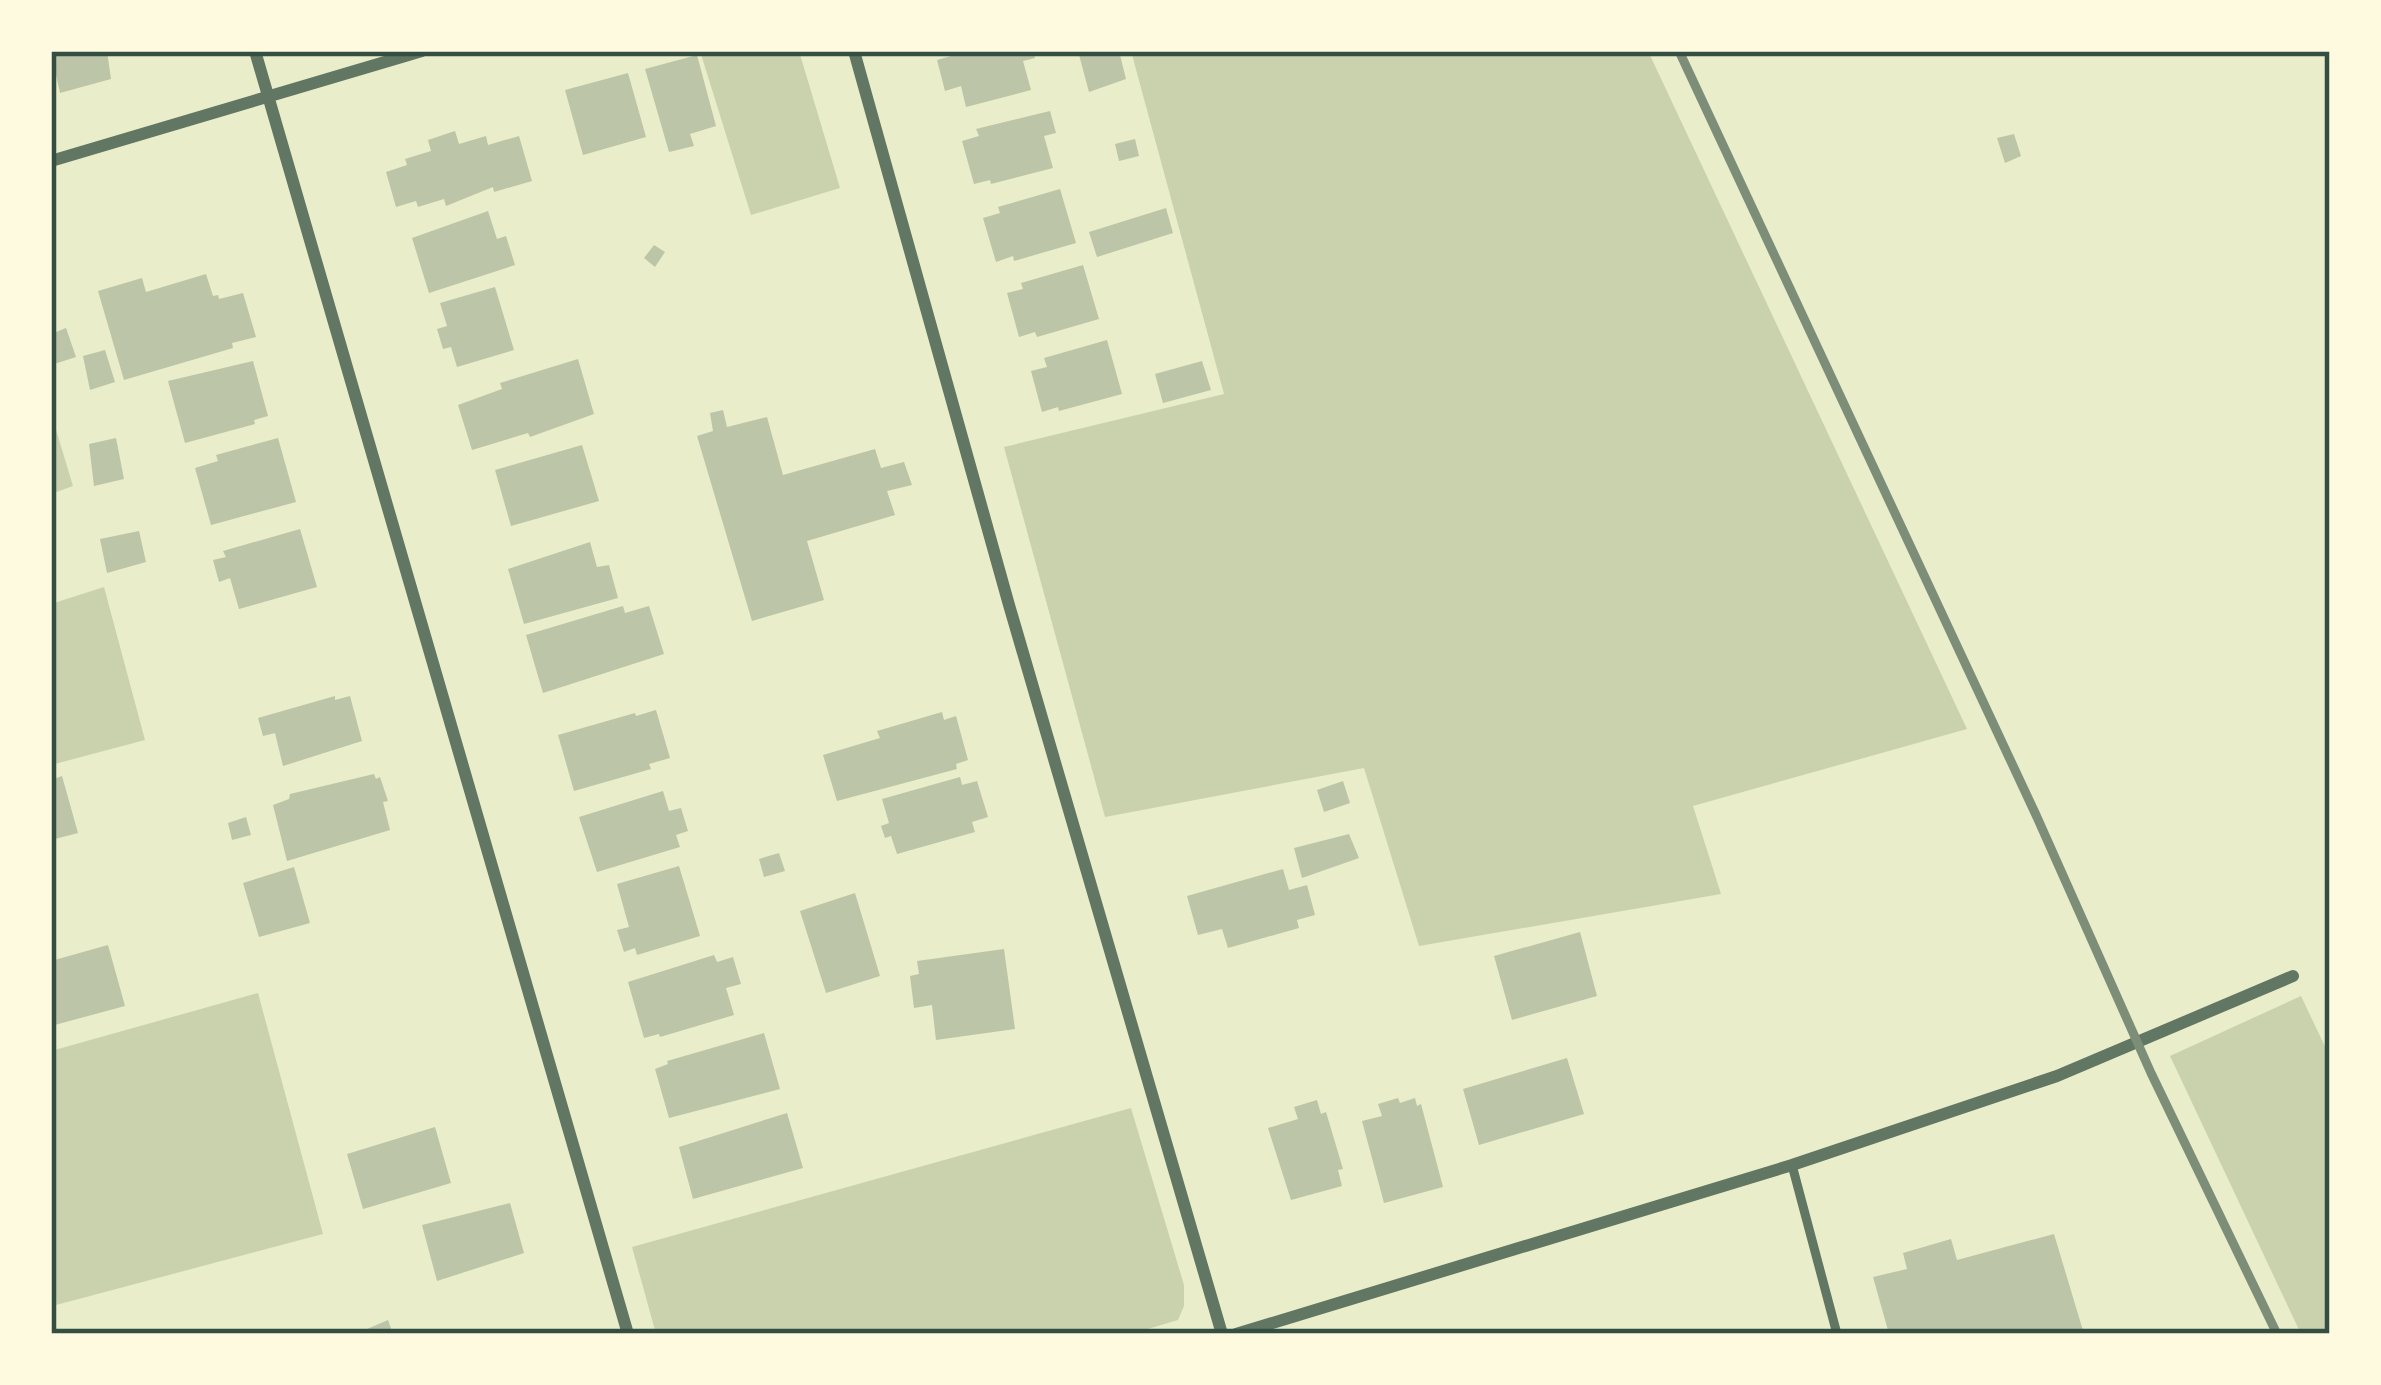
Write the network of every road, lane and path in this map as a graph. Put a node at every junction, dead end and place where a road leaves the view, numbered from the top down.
1 (255, 51) edge
2 (422, 51) edge
3 (854, 51) edge
4 (268, 97) junction
5 (51, 161) edge
6 (2293, 976) dead end
7 (1792, 1166) junction
8 (628, 1334) edge
9 (1222, 1334) edge
10 (1236, 1334) edge
11 (1838, 1334) edge

1 - 4 street
2 - 4 street
3 - 9 street
4 - 5 street
4 - 8 street
6 - 7 street
7 - 10 street
7 - 11 lane

